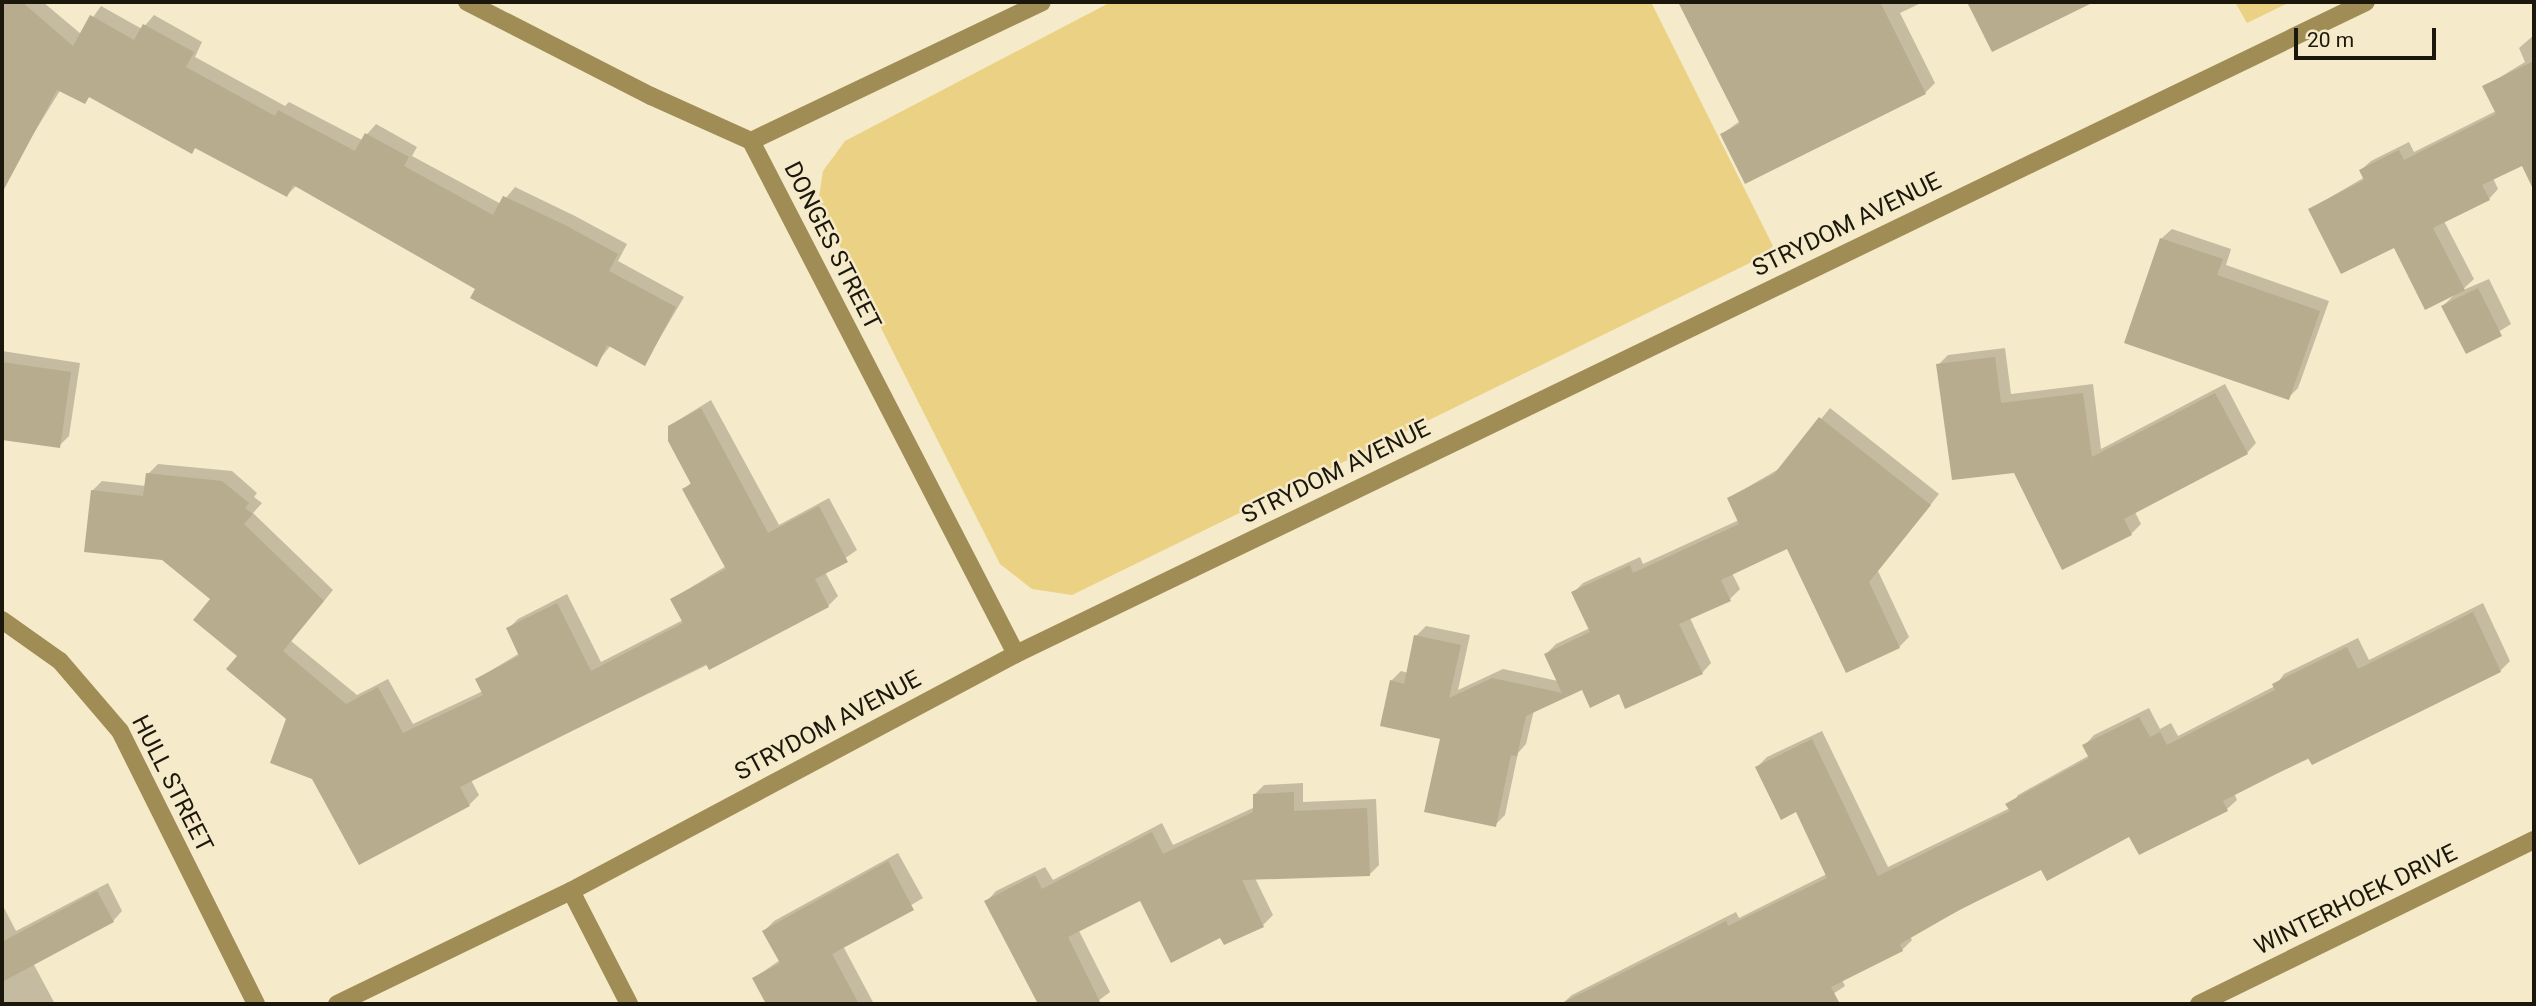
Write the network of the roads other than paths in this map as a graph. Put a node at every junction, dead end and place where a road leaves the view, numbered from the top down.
1 (467, 2) edge
2 (1042, 2) edge
3 (2366, 2) edge
4 (751, 141) junction
5 (2, 620) edge
6 (1016, 654) junction
7 (2534, 840) edge
8 (571, 891) junction
9 (256, 1004) edge
10 (337, 1004) edge
11 (629, 1004) edge
12 (2199, 1004) edge

1 - 4 street
2 - 4 street
3 - 6 street, STRYDOM AVENUE
4 - 6 street, DONGES STREET
5 - 9 street, HULL STREET
6 - 8 street, STRYDOM AVENUE
7 - 12 street, WINTERHOEK DRIVE
8 - 10 street, STRYDOM AVENUE
8 - 11 street

